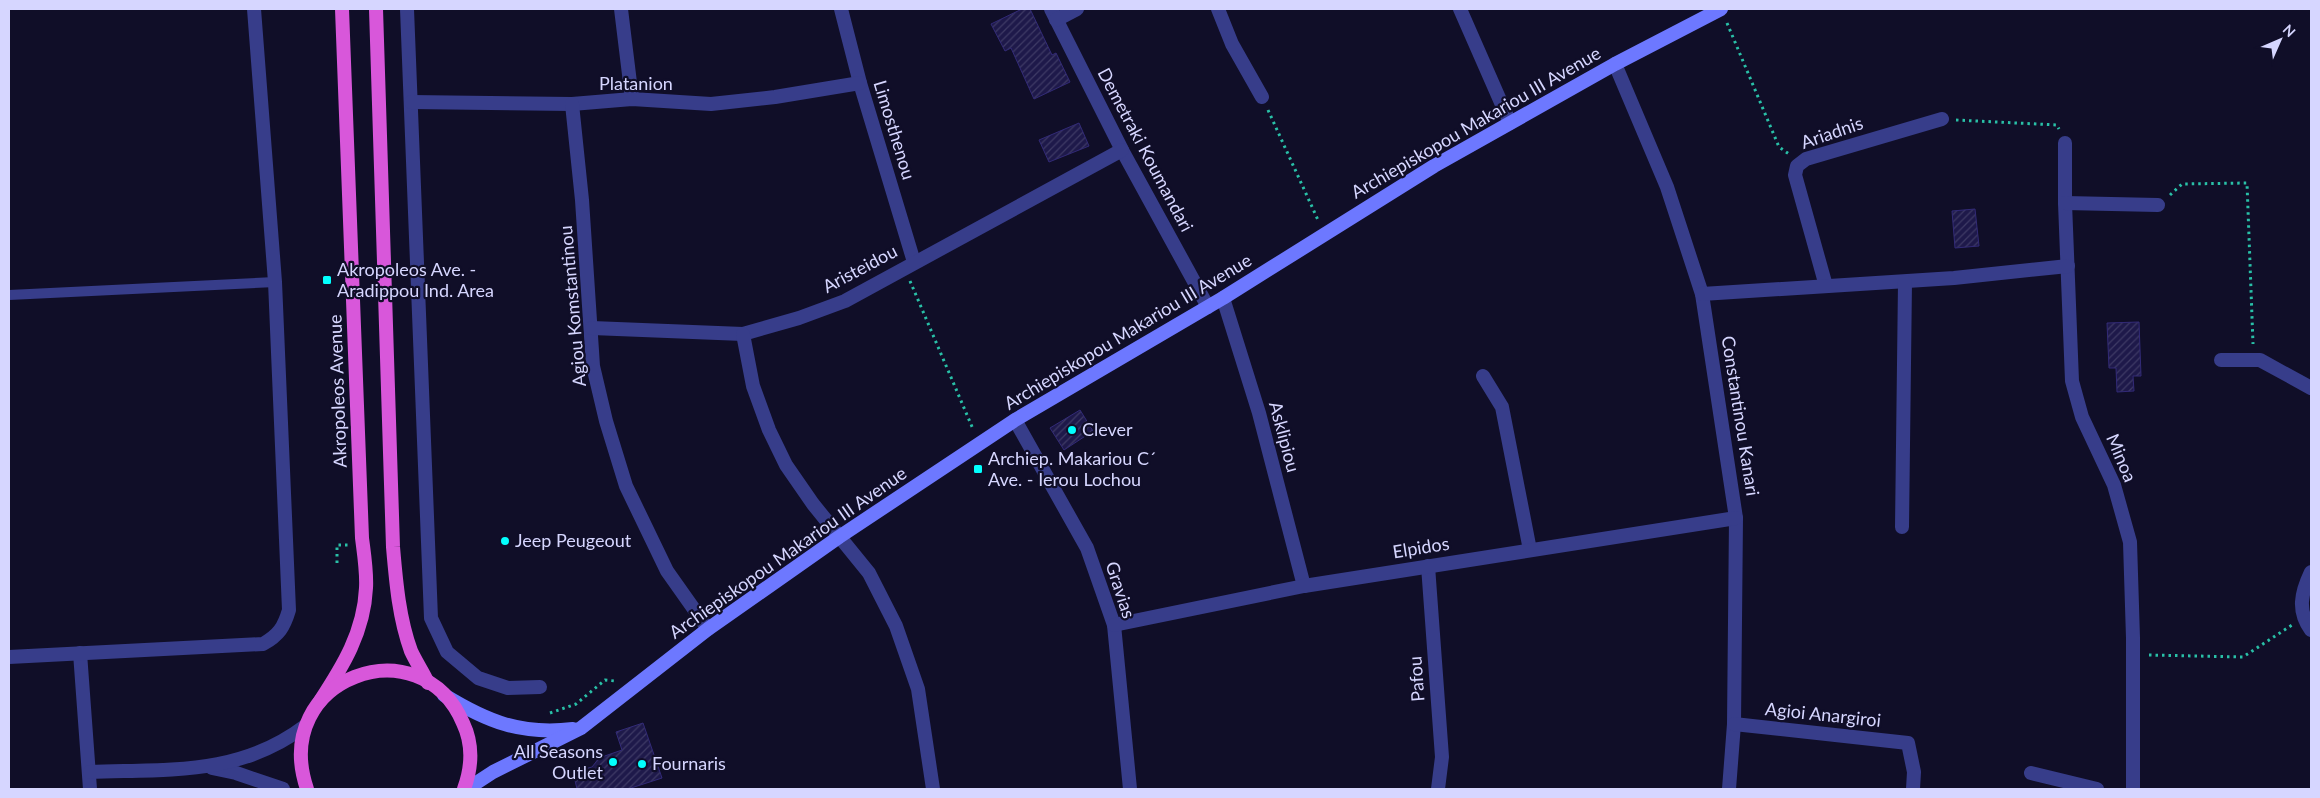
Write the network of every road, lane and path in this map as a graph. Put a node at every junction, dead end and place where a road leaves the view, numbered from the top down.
1 (254, 9) edge
2 (342, 9) edge
3 (376, 9) edge
4 (407, 9) edge
5 (621, 9) edge
6 (841, 9) edge
7 (1077, 9) edge
8 (1218, 9) edge
9 (1460, 9) edge
10 (1721, 9) edge
11 (1054, 14) edge
12 (1615, 64) junction
13 (860, 83) junction
14 (1262, 97) joint
15 (632, 99) junction
16 (411, 102) junction
17 (572, 104) junction
18 (1942, 119) joint
19 (1510, 123) junction
20 (2065, 143) joint
21 (1122, 150) junction
22 (1801, 163) junction
23 (2065, 203) junction
24 (2158, 205) joint
25 (1325, 234) junction
26 (909, 264) junction
27 (2068, 266) junction
28 (275, 282) junction
29 (1905, 282) junction
30 (1826, 286) junction
31 (1702, 294) junction
32 (9, 295) edge
33 (1223, 298) junction
34 (1208, 307) junction
35 (592, 328) junction
36 (743, 334) junction
37 (2221, 360) dead end
38 (2253, 360) junction
39 (1483, 376) dead end
40 (2311, 388) edge
41 (1015, 420) junction
42 (980, 444) junction
43 (1736, 518) junction
44 (1902, 527) dead end
45 (839, 537) junction
46 (362, 538) junction
47 (1530, 550) junction
48 (337, 563) dead end
49 (1428, 566) junction
50 (2311, 572) edge
51 (1304, 586) junction
52 (2303, 618) junction
53 (1114, 625) junction
54 (708, 629) junction
55 (2311, 630) edge
56 (80, 653) junction
57 (2133, 655) junction
58 (9, 656) edge
59 (428, 682) junction
60 (540, 687) dead end
61 (444, 695) junction
62 (320, 701) junction
63 (1734, 724) junction
64 (305, 726) junction
65 (581, 728) junction
66 (209, 767) junction
67 (90, 772) junction
68 (2031, 773) dead end
69 (90, 789) edge
70 (283, 789) edge
71 (307, 789) edge
72 (464, 789) edge
73 (468, 789) edge
74 (933, 789) edge
75 (1130, 789) edge
76 (1438, 789) edge
77 (1729, 789) edge
78 (1913, 789) edge
79 (2097, 789) edge
80 (2134, 789) edge

1 - 28 street
2 - 46 highway, Akropoleos Avenue
3 - 59 highway
4 - 16 street
5 - 15 street
6 - 13 street, Limosthenou
7 - 11 street
8 - 14 street
9 - 19 street
10 - 12 main road, Archiepiskopou Makariou III Avenue
10 - 22 path
11 - 21 street, Demetraki Koumandari
12 - 19 main road, Archiepiskopou Makariou III Avenue
12 - 31 street, Constantinou Kanari
13 - 15 street, Platanion
13 - 26 street, Limosthenou
14 - 25 path
15 - 17 street, Platanion
16 - 17 street, Platanion
16 - 60 street
17 - 35 street, Agiou Komstantinou
18 - 20 path
18 - 22 street, Ariadnis
19 - 25 main road, Archiepiskopou Makariou III Avenue
20 - 23 street, Minoa
21 - 26 street, Aristeidou
21 - 34 street, Demetraki Koumandari
22 - 30 street, Ariadnis
23 - 24 street
23 - 27 street, Minoa
24 - 38 path
25 - 33 main road, Archiepiskopou Makariou III Avenue
26 - 36 street, Aristeidou
26 - 42 path
27 - 29 street
27 - 57 street, Minoa
28 - 32 lane
28 - 56 street
29 - 30 street
29 - 44 street
30 - 31 street
31 - 43 street, Constantinou Kanari
33 - 34 main road, Archiepiskopou Makariou III Avenue
33 - 51 street, Asklipiou
34 - 41 main road, Archiepiskopou Makariou III Avenue
35 - 36 street, Aristeidou
35 - 54 street, Agiou Komstantinou
36 - 45 street
37 - 38 street
38 - 40 street
39 - 47 street
41 - 42 main road, Archiepiskopou Makariou III Avenue
41 - 53 street, Gravias
42 - 45 main road, Archiepiskopou Makariou III Avenue
43 - 47 street, Elpidos
43 - 63 street, Constantinou Kanari
45 - 54 main road, Archiepiskopou Makariou III Avenue
45 - 74 street
46 - 48 path
46 - 62 highway, Akropoleos Avenue
47 - 49 street, Elpidos
49 - 51 street, Elpidos
49 - 76 street, Pafou
50 - 52 street
51 - 53 street, Elpidos
52 - 55 street
52 - 57 path
53 - 75 street, Gravias
54 - 65 main road, Archiepiskopou Makariou III Avenue
56 - 58 street
56 - 67 street
57 - 80 street, Minoa
59 - 61 highway
59 - 62 highway
61 - 65 main road
61 - 72 highway
62 - 64 highway, Akropoleos Avenue
63 - 77 street, Constantinou Kanari
63 - 78 street, Agioi Anargiroi
64 - 66 street
64 - 71 highway
65 - 73 main road, Archiepiskopou Makariou III Avenue
66 - 67 street
66 - 70 street
67 - 69 street
68 - 79 street

